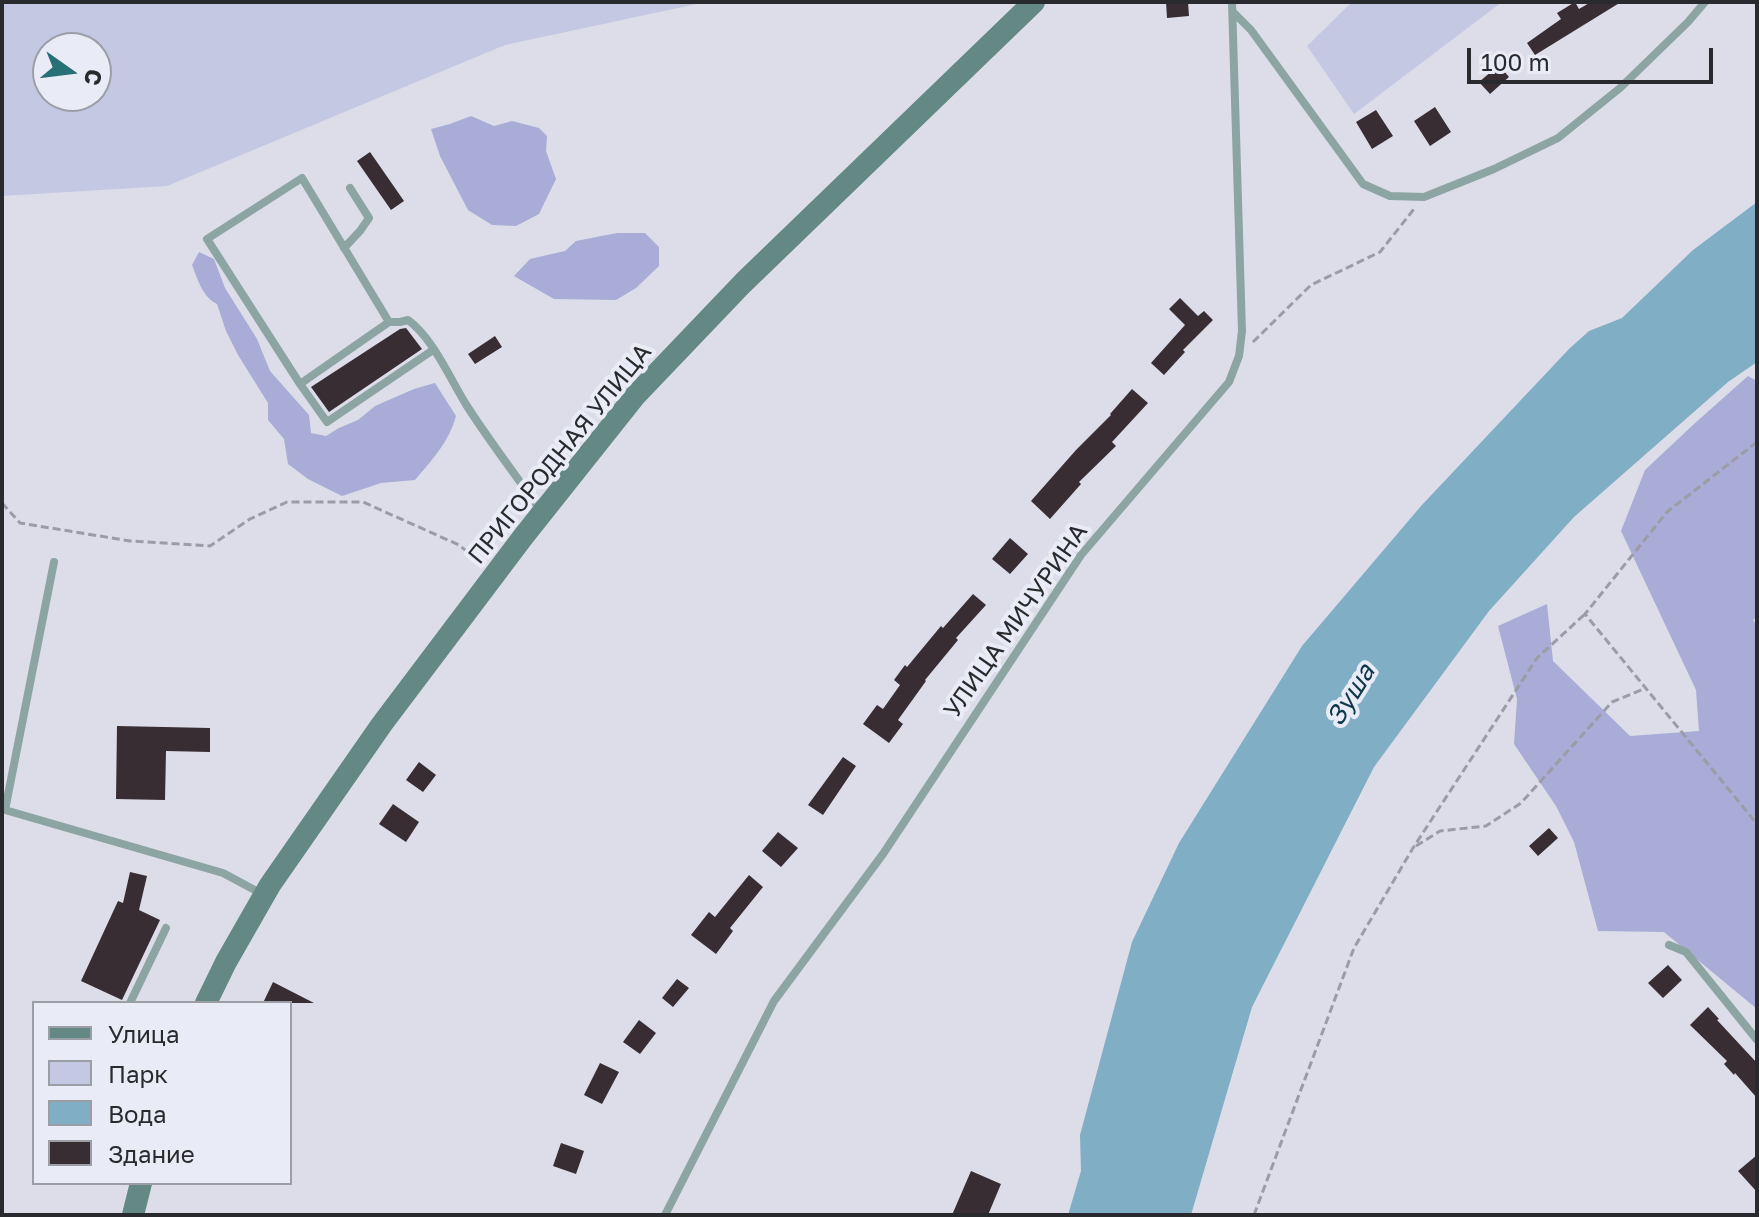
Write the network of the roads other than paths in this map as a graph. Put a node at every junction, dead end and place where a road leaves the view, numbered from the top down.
1 (1034, 2) edge
2 (1705, 2) edge
3 (1232, 7) edge
4 (350, 188) dead end
5 (344, 248) junction
6 (389, 322) junction
7 (433, 350) junction
8 (300, 384) junction
9 (543, 512) junction
10 (54, 562) dead end
11 (264, 895) junction
12 (166, 928) dead end
13 (1669, 945) dead end
14 (131, 1001) edge
15 (207, 1001) edge
16 (1757, 1040) edge
17 (140, 1185) edge
18 (133, 1215) edge
19 (665, 1215) edge

1 - 9 street, ПРИГОРОДНАЯ УЛИЦА
2 - 3 lane, УЛИЦА МИЧУРИНА
3 - 19 lane, УЛИЦА МИЧУРИНА
4 - 5 lane
5 - 6 lane
5 - 8 lane
6 - 7 lane
6 - 8 lane
7 - 8 lane
7 - 9 lane
9 - 11 street, ПРИГОРОДНАЯ УЛИЦА
10 - 11 lane
11 - 15 street, ПРИГОРОДНАЯ УЛИЦА
12 - 14 lane
13 - 16 lane
17 - 18 street

